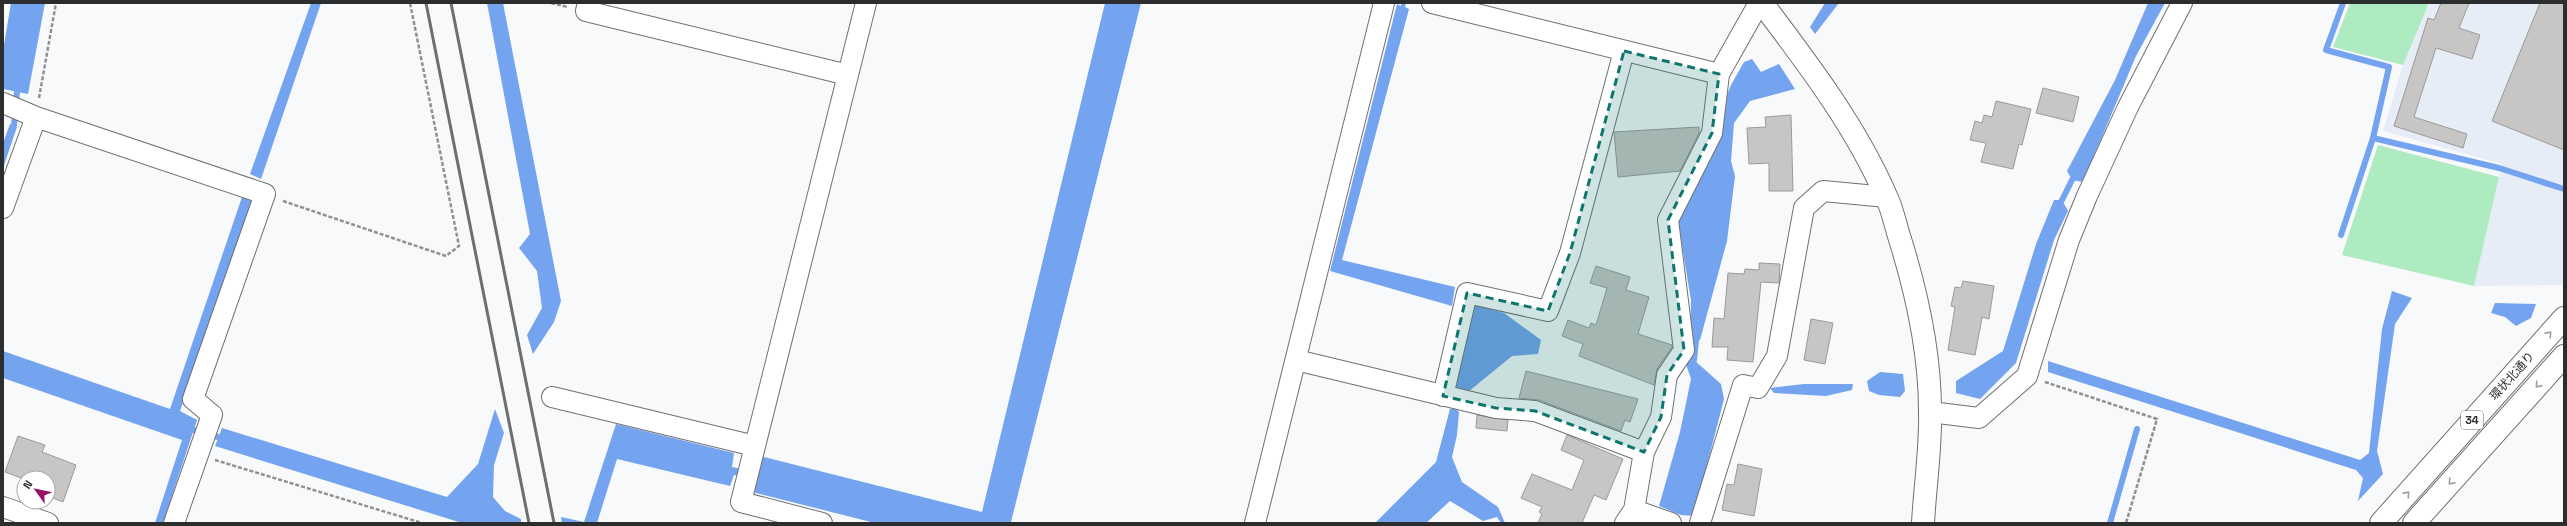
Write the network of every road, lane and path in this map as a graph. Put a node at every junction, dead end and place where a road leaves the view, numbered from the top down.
1 (56, 3) edge
2 (410, 3) edge
3 (587, 3) edge
4 (866, 3) edge
5 (1384, 3) edge
6 (1432, 3) edge
7 (1759, 3) edge
8 (1762, 3) edge
9 (2182, 3) edge
10 (1624, 50) junction
11 (1719, 74) junction
12 (848, 75) junction
13 (17, 109) edge
14 (265, 194) junction
15 (1887, 197) junction
16 (3, 208) edge
17 (2564, 318) edge
18 (2564, 356) edge
19 (1296, 360) junction
20 (2027, 376) junction
21 (552, 398) dead end
22 (1453, 398) junction
23 (1930, 412) junction
24 (203, 440) junction
25 (755, 446) junction
26 (1644, 452) junction
27 (3, 507) edge
28 (1630, 517) edge
29 (48, 523) edge
30 (174, 523) edge
31 (422, 523) edge
32 (822, 523) edge
33 (1255, 523) edge
34 (1671, 523) edge
35 (1700, 523) edge
36 (1923, 523) edge
37 (2126, 523) edge
38 (2381, 523) edge
39 (2414, 523) edge

1 - 13 path
2 - 14 path
3 - 12 street
4 - 12 street
5 - 19 street
6 - 10 street
7 - 11 street
8 - 15 main road
9 - 20 street
10 - 11 street
10 - 22 street
11 - 26 street
12 - 25 street
13 - 14 street
13 - 16 street
14 - 24 street
15 - 23 main road
15 - 35 street
38 -> 17 main road, 環状北通り / 34
18 -> 39 main road, 環状北通り / 34
19 - 22 street
19 - 33 street
20 - 23 street
20 - 37 path
21 - 25 street
22 - 26 street
23 - 36 main road
24 - 30 street
24 - 31 path
25 - 32 street
26 - 28 street
27 - 29 street
28 - 34 street

